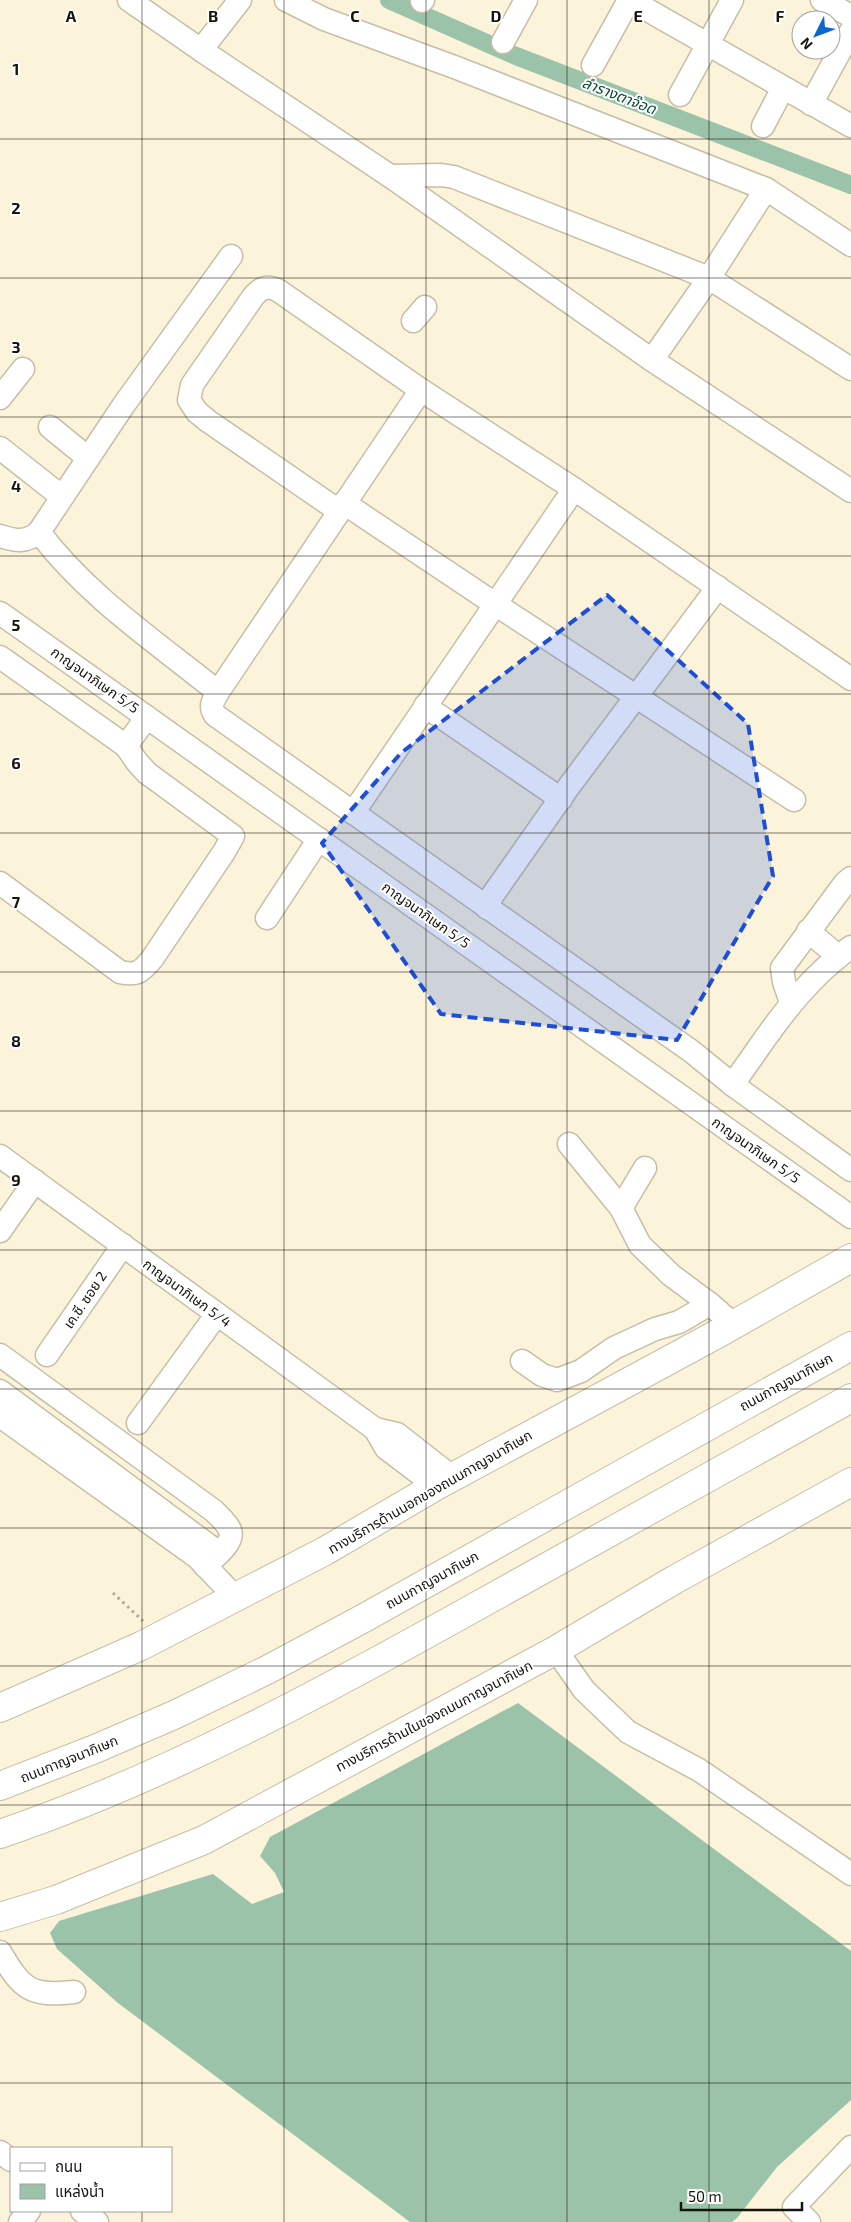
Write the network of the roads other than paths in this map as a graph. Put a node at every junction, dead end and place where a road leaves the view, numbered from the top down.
1 (129, 0) edge
2 (240, 0) edge
3 (286, 0) edge
4 (526, 0) edge
5 (629, 0) edge
6 (732, 0) edge
7 (822, 0) edge
8 (851, 16) edge
9 (851, 31) edge
10 (503, 42) dead end
11 (708, 45) junction
12 (201, 50) junction
13 (593, 65) dead end
14 (783, 88) junction
15 (680, 95) dead end
16 (810, 104) junction
17 (763, 126) dead end
18 (851, 126) edge
19 (390, 176) junction
20 (766, 189) junction
21 (851, 245) edge
22 (231, 256) dead end
23 (709, 278) junction
24 (652, 360) junction
25 (24, 369) dead end
26 (851, 369) edge
27 (421, 390) junction
28 (0, 398) edge
29 (50, 427) dead end
30 (0, 448) edge
31 (88, 458) junction
32 (574, 489) junction
33 (851, 491) edge
34 (61, 496) junction
35 (342, 507) junction
36 (39, 532) junction
37 (0, 536) edge
38 (718, 587) junction
39 (495, 604) junction
40 (0, 613) edge
41 (0, 658) edge
42 (851, 679) edge
43 (218, 692) junction
44 (637, 698) junction
45 (425, 706) junction
46 (147, 717) junction
47 (126, 746) junction
48 (561, 799) junction
49 (794, 800) dead end
50 (353, 813) junction
51 (319, 839) junction
52 (851, 878) edge
53 (0, 883) edge
54 (487, 908) junction
55 (267, 918) dead end
56 (808, 931) junction
57 (845, 952) edge
58 (791, 1002) junction
59 (733, 1085) junction
60 (569, 1144) dead end
61 (0, 1156) edge
62 (646, 1168) dead end
63 (851, 1170) edge
64 (35, 1181) junction
65 (620, 1208) junction
66 (851, 1217) edge
67 (0, 1231) edge
68 (123, 1245) junction
69 (851, 1258) edge
70 (710, 1304) junction
71 (217, 1314) junction
72 (734, 1325) junction
73 (851, 1346) edge
74 (0, 1355) edge
75 (47, 1355) dead end
76 (522, 1361) dead end
77 (0, 1391) edge
78 (851, 1398) edge
79 (0, 1416) edge
80 (138, 1423) dead end
81 (0, 1430) edge
82 (444, 1481) junction
83 (851, 1482) edge
84 (93, 1484) junction
85 (212, 1559) junction
86 (236, 1598) junction
87 (556, 1650) junction
88 (0, 1708) edge
89 (0, 1786) edge
90 (0, 1834) edge
91 (851, 1874) edge
92 (0, 1917) edge
93 (0, 1952) edge
94 (74, 1992) dead end
95 (851, 2147) edge
96 (28, 2212) edge
97 (83, 2212) edge
98 (20, 2222) edge
99 (97, 2222) edge
100 (809, 2222) edge

1 - 12 street
2 - 12 street
3 - 20 street
4 - 10 street
5 - 11 street
5 - 13 street
6 - 11 street
7 - 8 street
9 - 16 street
11 - 14 street
11 - 15 street
12 - 19 street
14 - 16 street
14 - 17 street
16 - 18 street
19 - 23 street
19 - 24 street
20 - 21 street
20 - 23 street
22 - 31 street
23 - 24 street
23 - 26 street
24 - 33 street
25 - 28 street
27 - 32 street
27 - 35 street
27 - 35 street
29 - 31 street
30 - 34 street
31 - 34 street
32 - 38 street
32 - 39 street
34 - 36 street
35 - 39 street
35 - 43 street
36 - 37 street
36 - 43 street
38 - 42 street
38 - 44 street
39 - 44 street
39 - 45 street
40 - 46 street, กาญจนาภิเษก 5/5
41 - 47 street
43 - 50 street
44 - 48 street
44 - 49 street
45 - 48 street
45 - 50 street
46 - 47 street
46 - 51 street, กาญจนาภิเษก 5/5
47 - 53 street
48 - 54 street
50 - 54 street
51 - 55 street
51 - 66 street, กาญจนาภิเษก 5/5
52 - 56 street
54 - 59 street
56 - 57 street
56 - 58 street
57 - 58 street
58 - 59 street
59 - 63 street
60 - 65 street
61 - 64 street, กาญจนาภิเษก 5/4
62 - 65 street
64 - 67 street
64 - 68 street, กาญจนาภิเษก 5/4
65 - 70 street
68 - 71 street, กาญจนาภิเษก 5/4
68 - 75 street, เค.ซี. ซอย 2
69 - 72 main road, ทางบริการด้านนอกของถนนกาญจนาภิเษก
70 - 72 street
70 - 76 street
71 - 80 street
71 - 82 street, กาญจนาภิเษก 5/4
72 - 82 main road, ทางบริการด้านนอกของถนนกาญจนาภิเษก
73 - 89 main road, ถนนกาญจนาภิเษก
74 - 85 street
77 - 85 street
78 - 90 main road
79 - 84 street
81 - 84 street
82 - 86 main road, ทางบริการด้านนอกของถนนกาญจนาภิเษก
83 - 87 main road, ทางบริการด้านในของถนนกาญจนาภิเษก
84 - 85 street
85 - 86 street
86 - 88 main road, ทางบริการด้านนอกของถนนกาญจนาภิเษก
87 - 91 street
87 - 92 main road, ทางบริการด้านในของถนนกาญจนาภิเษก
93 - 94 street
95 - 100 street
96 - 98 street
97 - 99 street

